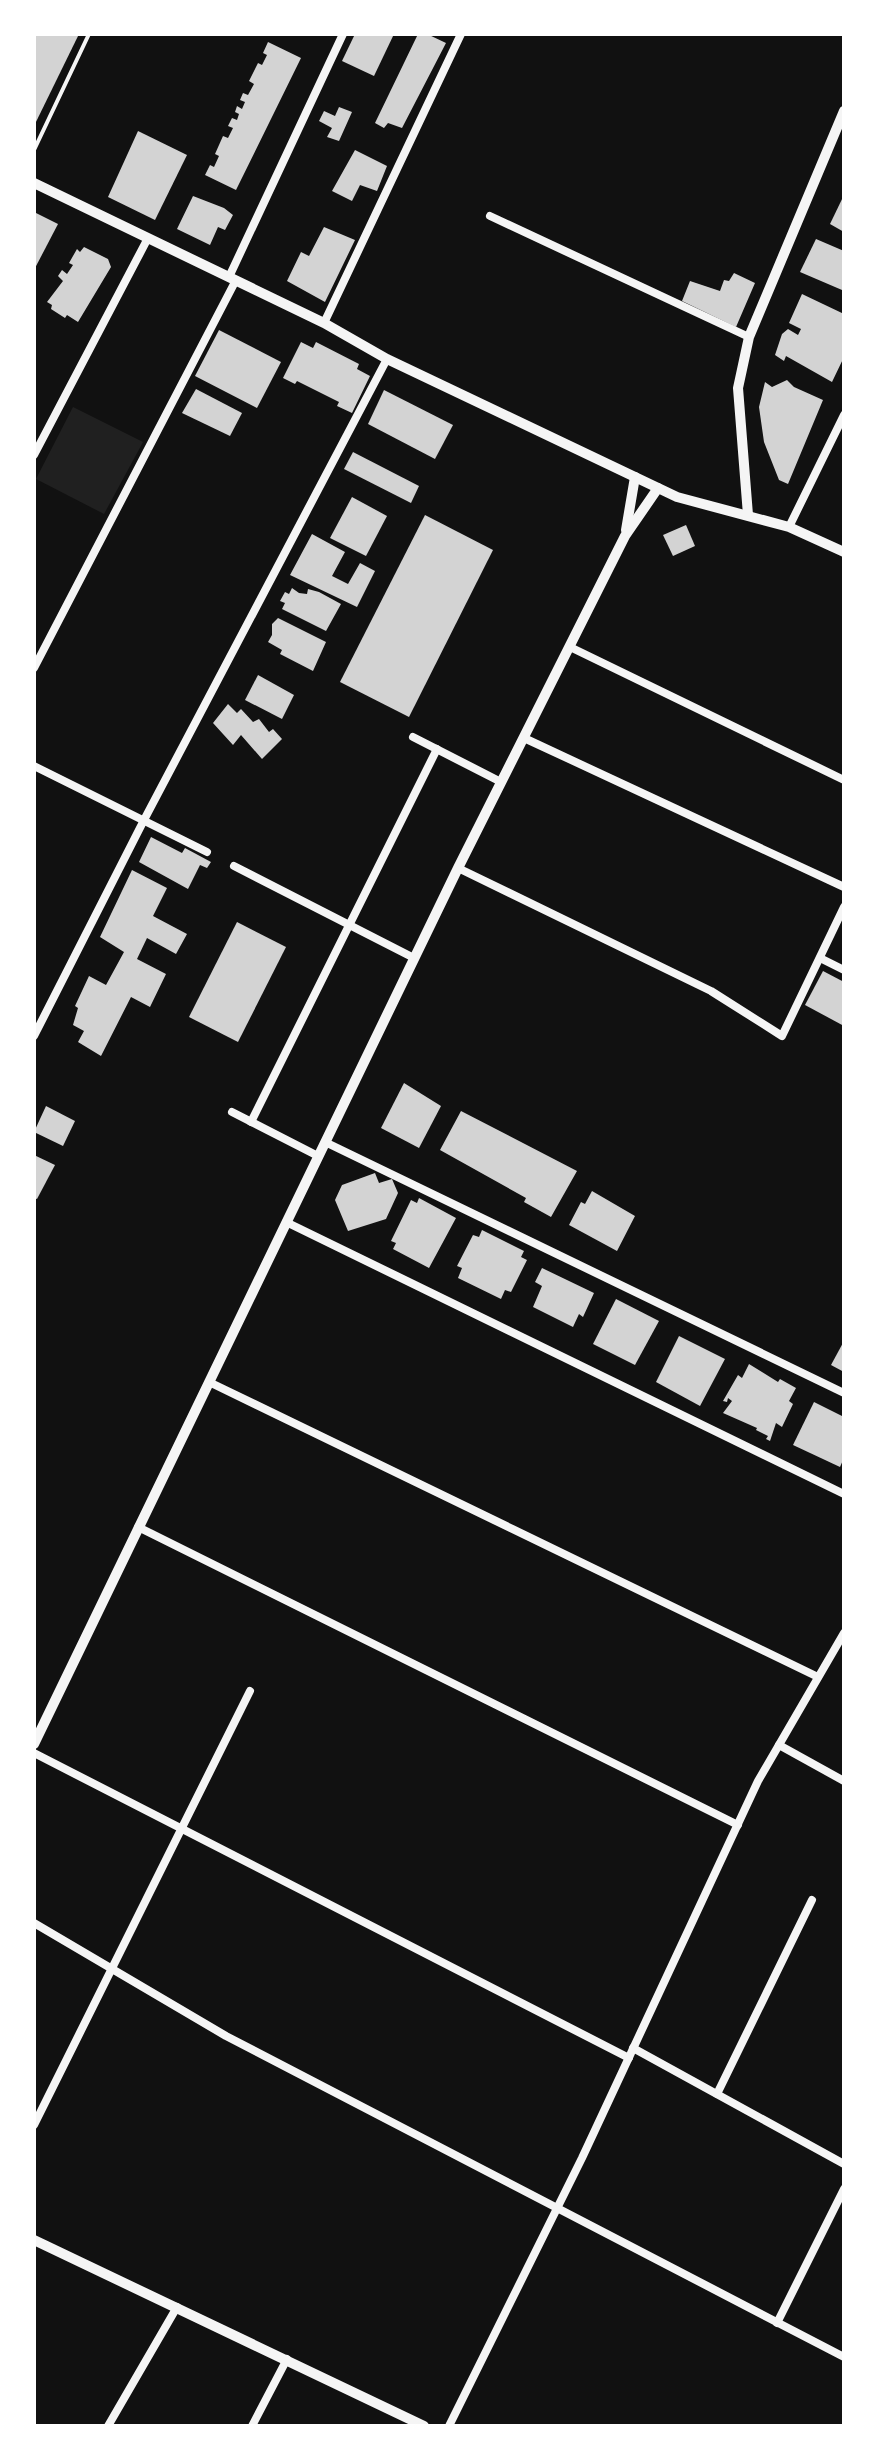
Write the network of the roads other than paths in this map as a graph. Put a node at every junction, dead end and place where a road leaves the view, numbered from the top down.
1 (89, 34) edge
2 (343, 34) edge
3 (461, 34) edge
4 (844, 111) edge
5 (34, 150) edge
6 (34, 183) edge
7 (490, 216) dead end
8 (148, 238) junction
9 (233, 279) junction
10 (324, 323) junction
11 (749, 337) junction
12 (387, 359) junction
13 (844, 415) edge
14 (34, 455) edge
15 (635, 477) junction
16 (658, 488) junction
17 (748, 515) junction
18 (789, 527) junction
19 (625, 536) junction
20 (844, 552) edge
21 (570, 647) junction
22 (34, 668) edge
23 (413, 737) dead end
24 (524, 738) junction
25 (437, 749) junction
26 (34, 766) edge
27 (844, 780) edge
28 (501, 782) junction
29 (144, 820) junction
30 (207, 852) dead end
31 (234, 866) dead end
32 (458, 868) junction
33 (844, 887) edge
34 (844, 907) edge
35 (348, 926) junction
36 (414, 958) junction
37 (820, 958) junction
38 (844, 970) edge
39 (34, 1036) edge
40 (232, 1112) dead end
41 (251, 1122) junction
42 (325, 1142) junction
43 (318, 1156) junction
44 (286, 1222) junction
45 (209, 1382) junction
46 (844, 1393) edge
47 (844, 1494) edge
48 (138, 1527) junction
49 (844, 1633) edge
50 (818, 1677) junction
51 (250, 1691) dead end
52 (34, 1744) edge
53 (779, 1745) junction
54 (34, 1753) edge
55 (844, 1781) edge
56 (738, 1825) junction
57 (181, 1829) junction
58 (812, 1900) dead end
59 (34, 1923) edge
60 (112, 1969) junction
61 (633, 2048) junction
62 (629, 2058) junction
63 (717, 2094) junction
64 (34, 2125) edge
65 (844, 2164) edge
66 (844, 2189) edge
67 (557, 2208) junction
68 (34, 2240) edge
69 (177, 2307) junction
70 (777, 2323) junction
71 (844, 2357) edge
72 (287, 2359) junction
73 (108, 2426) edge
74 (252, 2426) edge
75 (424, 2426) edge
76 (449, 2426) edge

1 - 5 lane
2 - 9 street
3 - 10 street
4 - 11 street
6 - 8 street
7 - 11 street
8 - 9 street
8 - 14 street
9 - 10 street
9 - 22 street
10 - 12 street
11 - 17 street
12 - 15 street
12 - 29 street
13 - 18 street
15 - 16 street
15 - 19 street
16 - 17 street
16 - 19 street
17 - 18 street
18 - 20 street
19 - 21 street
21 - 24 street
21 - 27 street
23 - 25 street
24 - 28 street
24 - 33 street
25 - 28 street
25 - 35 street
26 - 29 street
28 - 32 street
29 - 30 street
29 - 39 street
31 - 35 street
32 - 36 street
32 - 37 street
34 - 37 street
35 - 36 street
35 - 41 street
36 - 42 street
37 - 38 street
40 - 41 street
41 - 43 street
42 - 43 street
42 - 46 street
43 - 44 street
44 - 45 street
44 - 47 street
45 - 48 street
45 - 50 street
48 - 52 street
48 - 56 street
49 - 50 street
50 - 53 street
51 - 57 street
53 - 55 street
53 - 56 street
54 - 57 street
56 - 61 street
57 - 60 street
57 - 62 street
58 - 63 street
59 - 60 street
60 - 64 street
60 - 67 street
61 - 62 street
61 - 63 street
62 - 67 street
63 - 65 street
66 - 70 street
67 - 70 street
67 - 76 street
68 - 69 street
69 - 72 street
69 - 73 street
70 - 71 street
72 - 74 street
72 - 75 street

